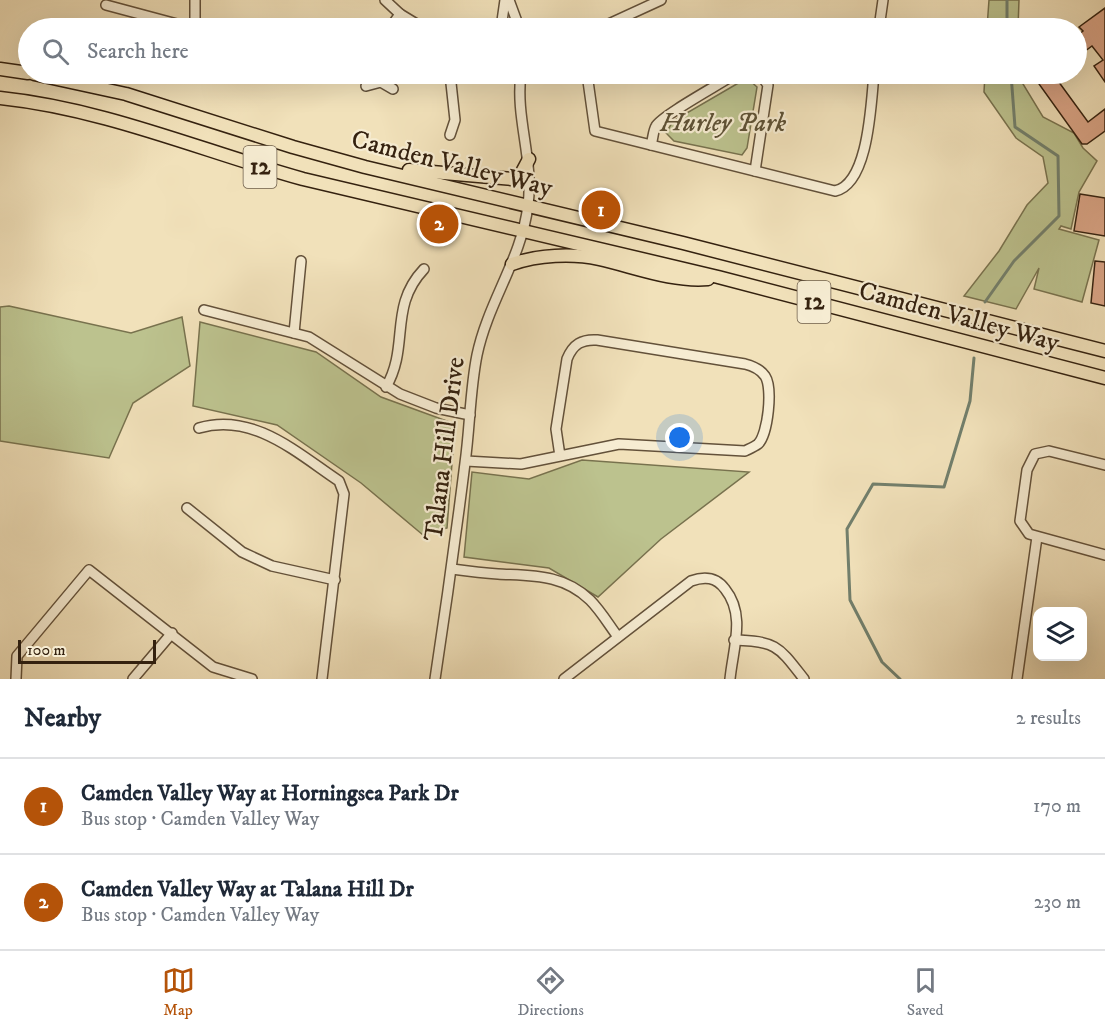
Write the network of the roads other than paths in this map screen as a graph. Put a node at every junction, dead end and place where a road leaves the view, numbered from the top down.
1 (195, 0) edge
2 (385, 0) edge
3 (507, 0) edge
4 (639, 0) edge
5 (662, 0) edge
6 (883, 0) edge
7 (106, 5) dead end
8 (644, 9) junction
9 (400, 14) junction
10 (156, 18) edge
11 (194, 18) edge
12 (397, 18) edge
13 (407, 18) edge
14 (504, 18) edge
15 (515, 18) edge
16 (623, 18) edge
17 (880, 18) edge
18 (0, 69) edge
19 (18, 72) edge
20 (80, 84) edge
21 (370, 84) edge
22 (388, 84) edge
23 (451, 84) edge
24 (518, 84) edge
25 (519, 84) edge
26 (588, 84) edge
27 (720, 84) edge
28 (767, 84) edge
29 (873, 84) edge
30 (366, 86) dead end
31 (519, 87) junction
32 (393, 89) dead end
33 (0, 98) edge
34 (450, 135) dead end
35 (651, 145) junction
36 (314, 153) junction
37 (529, 159) junction
38 (754, 171) junction
39 (528, 205) junction
40 (522, 231) junction
41 (302, 261) dead end
42 (512, 264) junction
43 (424, 269) dead end
44 (718, 277) junction
45 (204, 310) dead end
46 (294, 333) junction
47 (1105, 351) edge
48 (1105, 378) edge
49 (386, 387) junction
50 (470, 415) junction
51 (199, 428) dead end
52 (560, 456) junction
53 (465, 461) junction
54 (1105, 465) edge
55 (187, 507) dead end
56 (1037, 537) junction
57 (1105, 555) edge
58 (452, 569) junction
59 (335, 580) junction
60 (172, 633) junction
61 (618, 637) junction
62 (734, 640) junction
63 (16, 679) edge
64 (133, 679) edge
65 (252, 679) edge
66 (322, 679) edge
67 (435, 679) edge
68 (564, 679) edge
69 (730, 679) edge
70 (804, 679) edge
71 (1017, 679) edge

1 - 11 street
2 - 9 street
3 - 14 street
3 - 15 street
4 - 8 street
5 - 8 street
6 - 17 street
7 - 10 street
8 - 16 street
9 - 12 street
9 - 13 street
18 - 19 main road
20 - 36 main road, Camden Valley Way / 12
21 - 30 street
22 - 32 street
23 - 34 street
24 - 31 street
25 - 31 street
26 - 35 street
27 - 35 street
28 - 38 street
29 - 38 street
31 - 37 street, Talana Hill Drive
33 - 40 main road, Camden Valley Way / 12
35 - 38 street
36 - 37 main road
36 - 39 main road, Camden Valley Way / 12
37 - 39 street, Talana Hill Drive
39 - 40 street, Talana Hill Drive
39 - 47 main road, Camden Valley Way / 12
40 - 42 street, Talana Hill Drive
40 - 44 main road, Camden Valley Way / 12
41 - 46 street
42 - 44 main road
42 - 50 street, Talana Hill Drive
43 - 49 street
44 - 48 main road, Camden Valley Way / 12
45 - 46 street
46 - 49 street
49 - 50 street
50 - 53 street, Talana Hill Drive
51 - 59 street
52 - 52 street
52 - 53 street
53 - 58 street, Talana Hill Drive
54 - 56 street
55 - 59 street
56 - 57 street
56 - 71 street
58 - 61 street
58 - 67 street, Talana Hill Drive
59 - 66 street
60 - 63 street
60 - 64 street
60 - 65 street
61 - 62 street
61 - 68 street
62 - 69 street
62 - 70 street

